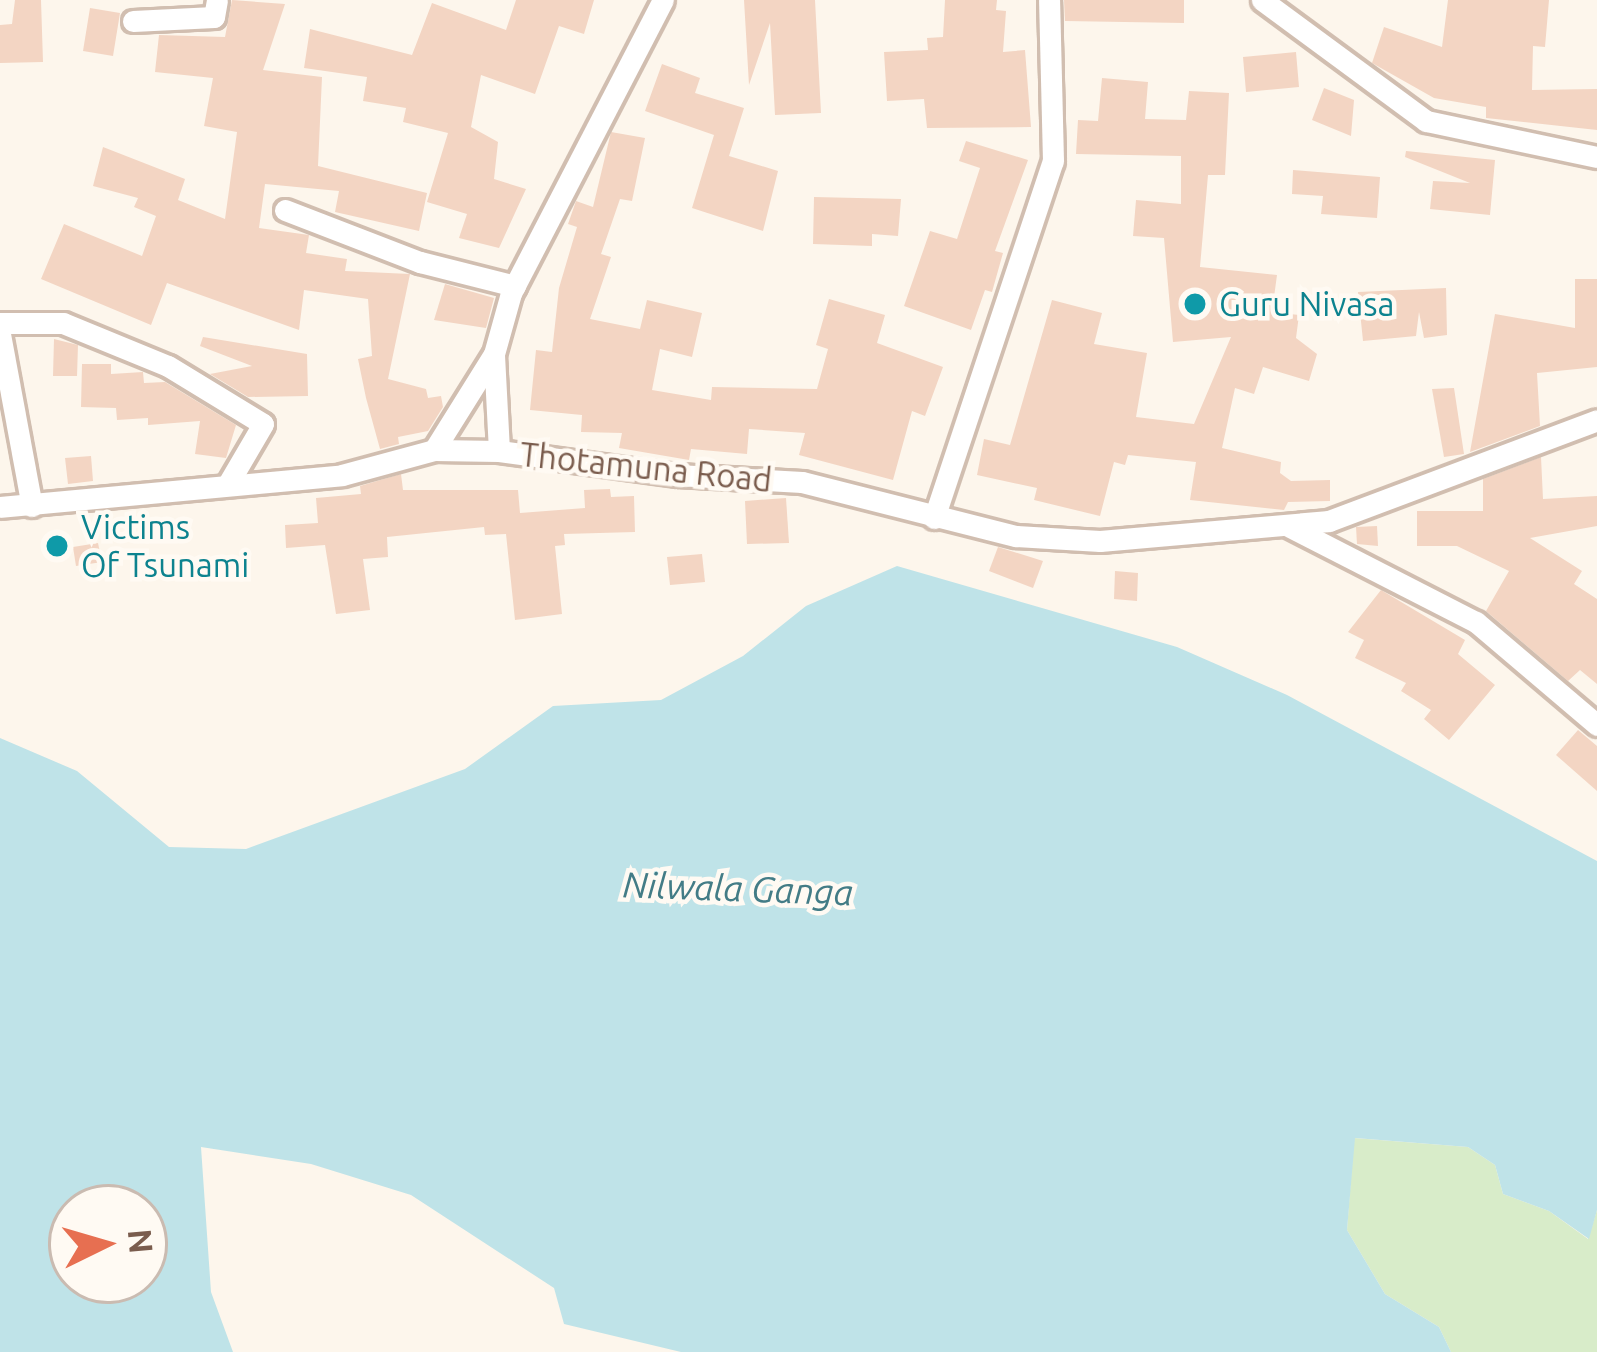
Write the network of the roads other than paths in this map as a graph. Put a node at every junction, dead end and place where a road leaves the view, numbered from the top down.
1 (218, 0) edge
2 (663, 0) edge
3 (1049, 0) edge
4 (1262, 0) edge
5 (133, 22) dead end
6 (1597, 157) edge
7 (285, 210) dead end
8 (515, 286) junction
9 (0, 323) edge
10 (0, 334) edge
11 (494, 354) junction
12 (1597, 420) edge
13 (434, 450) junction
14 (499, 452) junction
15 (228, 484) junction
16 (32, 506) junction
17 (0, 507) edge
18 (934, 518) junction
19 (1290, 526) junction
20 (1597, 725) edge

1 - 5 street
2 - 8 street
3 - 18 street
4 - 6 street
7 - 8 street
8 - 11 street
9 - 15 street
10 - 16 street
11 - 13 street
11 - 14 street
12 - 19 street, Thotamuna Road
13 - 14 street, Thotamuna Road
13 - 15 street, Thotamuna Road
14 - 18 street, Thotamuna Road
15 - 16 street, Thotamuna Road
16 - 17 street, Thotamuna Road
18 - 19 street, Thotamuna Road
19 - 20 street

